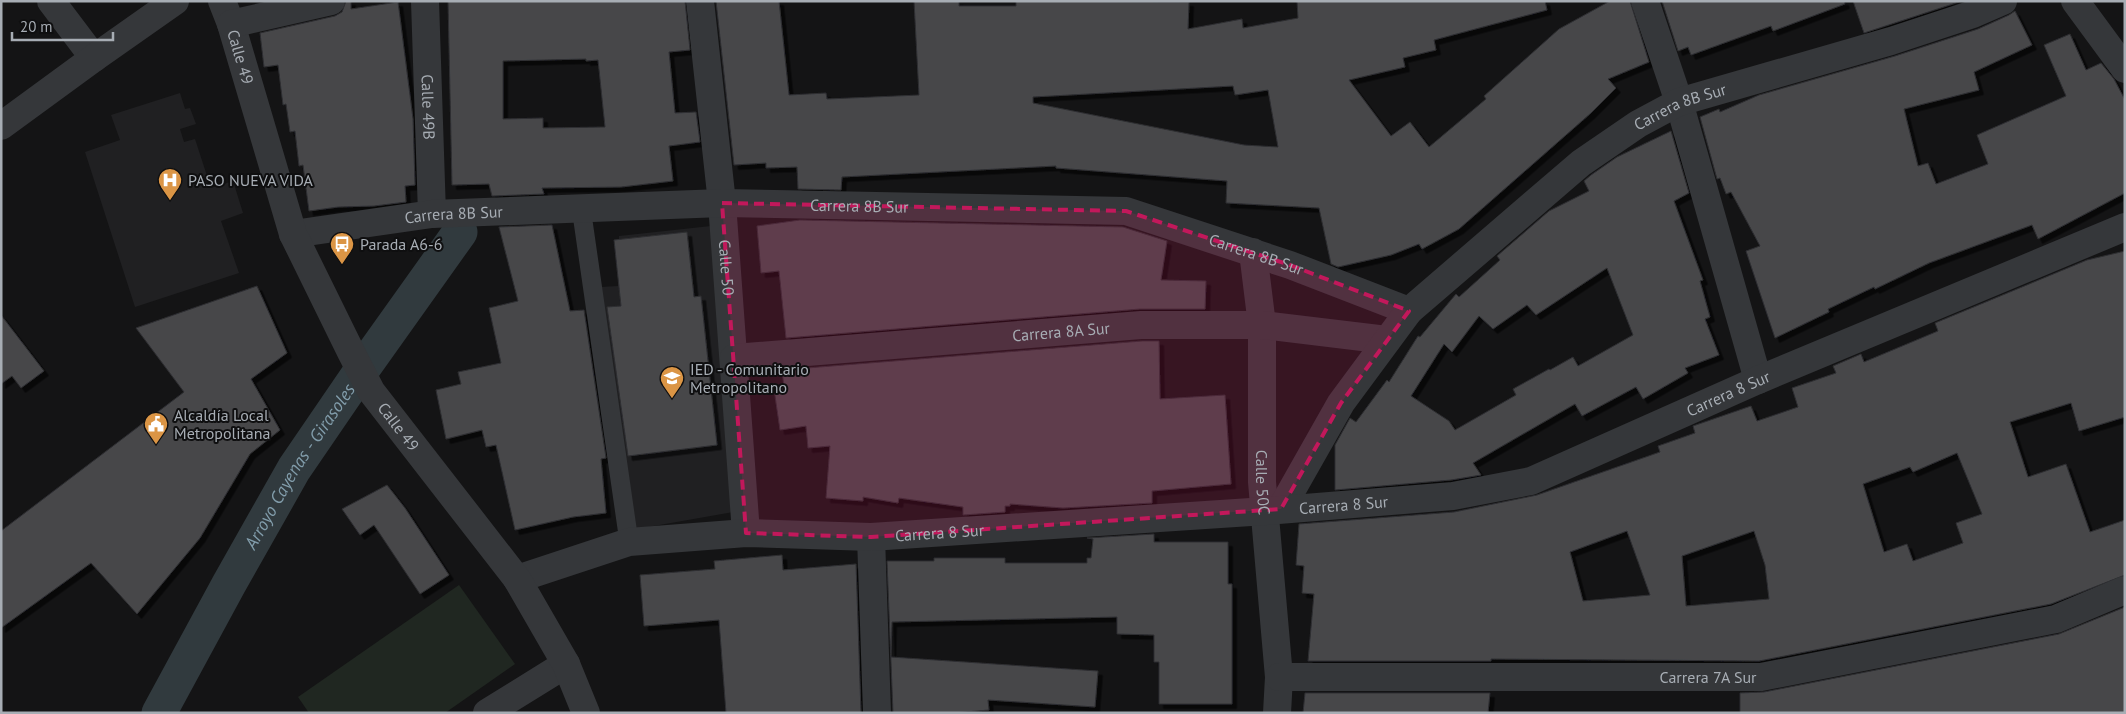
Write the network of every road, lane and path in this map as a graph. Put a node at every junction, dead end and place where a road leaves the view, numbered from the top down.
1 (51, 1) edge
2 (175, 1) edge
3 (331, 1) edge
4 (425, 1) edge
5 (700, 1) edge
6 (1645, 1) edge
7 (2003, 1) edge
8 (2075, 1) edge
9 (227, 12) edge
10 (94, 58) junction
11 (2125, 69) edge
12 (1679, 102) junction
13 (1, 126) edge
14 (722, 203) junction
15 (581, 207) junction
16 (432, 214) junction
17 (2125, 227) edge
18 (293, 234) junction
19 (1253, 252) junction
20 (1408, 311) junction
21 (1262, 326) junction
22 (1387, 340) junction
23 (734, 358) junction
24 (1758, 380) junction
25 (1273, 510) junction
26 (746, 533) junction
27 (872, 537) junction
28 (629, 542) junction
29 (516, 578) junction
30 (2125, 590) edge
31 (566, 664) junction
32 (1279, 677) junction
33 (487, 713) edge
34 (586, 713) edge
35 (877, 713) edge
36 (1277, 713) edge

1 - 10 street
2 - 10 street
3 - 9 street
4 - 16 street, Calle 49B
5 - 14 street, Calle 50
6 - 12 street
7 - 12 street, Carrera 8B Sur
8 - 11 street
9 - 18 street, Calle 49
10 - 13 street
12 - 20 street, Carrera 8B Sur
12 - 24 street
14 - 15 street, Carrera 8B Sur
14 - 19 street, Carrera 8B Sur
14 - 23 street, Calle 50
15 - 16 street, Carrera 8B Sur
15 - 28 lane
16 - 18 street, Carrera 8B Sur
17 - 24 street, Carrera 8 Sur
18 - 29 street, Calle 49
19 - 20 street, Carrera 8B Sur
19 - 21 street, Calle 50C
20 - 22 street, Carrera 8B Sur
21 - 22 street, Carrera 8A Sur
21 - 23 street, Carrera 8A Sur
21 - 25 street, Calle 50C
22 - 25 street, Carrera 8B Sur
23 - 26 street, Calle 50
24 - 25 street, Carrera 8 Sur
25 - 27 street, Carrera 8 Sur
25 - 32 street, Calle 50C
26 - 27 street, Carrera 8 Sur
26 - 28 street, Carrera 8 Sur
27 - 35 street
28 - 29 street, Carrera 8 Sur
29 - 31 street, Calle 49
30 - 32 street, Carrera 7A Sur
31 - 33 street
31 - 34 street, Calle 49
32 - 36 street, Calle 50C

